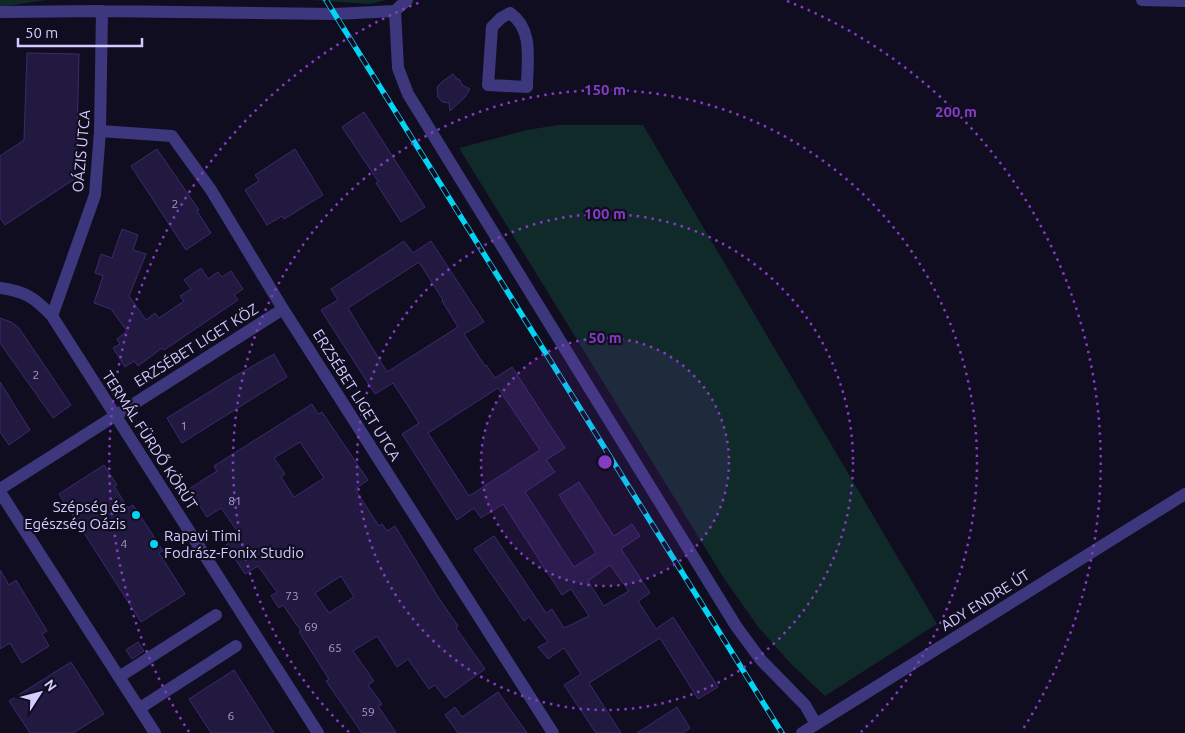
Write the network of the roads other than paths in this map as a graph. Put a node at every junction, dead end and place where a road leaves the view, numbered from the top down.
1 (295, 0) edge
2 (406, 0) edge
3 (510, 0) edge
4 (1142, 0) edge
5 (1185, 1) edge
6 (102, 11) junction
7 (395, 11) junction
8 (0, 12) edge
9 (303, 13) junction
10 (510, 13) junction
11 (100, 131) junction
12 (0, 288) edge
13 (283, 309) junction
14 (52, 316) junction
15 (115, 416) junction
16 (0, 490) edge
17 (1185, 494) edge
18 (216, 615) dead end
19 (236, 646) dead end
20 (119, 677) junction
21 (140, 708) junction
22 (816, 724) junction
23 (155, 733) edge
24 (318, 733) edge
25 (553, 733) edge
26 (802, 733) edge

1 - 9 street
2 - 7 street
3 - 10 street
4 - 5 street
6 - 8 street
6 - 9 street
6 - 11 street, OÁZIS UTCA
7 - 9 street
7 - 22 street
10 - 10 street
11 - 13 street, ERZSÉBET LIGET UTCA
11 - 14 street, OÁZIS UTCA
12 - 14 street, TERMÁL FÜRDŐ KÖRÚT
13 - 15 street, ERZSÉBET LIGET KÖZ
13 - 25 street, ERZSÉBET LIGET UTCA
14 - 15 street, TERMÁL FÜRDŐ KÖRÚT
15 - 16 street, ERZSÉBET LIGET KÖZ
15 - 24 street, TERMÁL FÜRDŐ KÖRÚT
16 - 20 street
17 - 22 street, ADY ENDRE ÚT
18 - 20 street
19 - 21 street
20 - 21 street
21 - 23 street
22 - 26 street, ADY ENDRE ÚT

